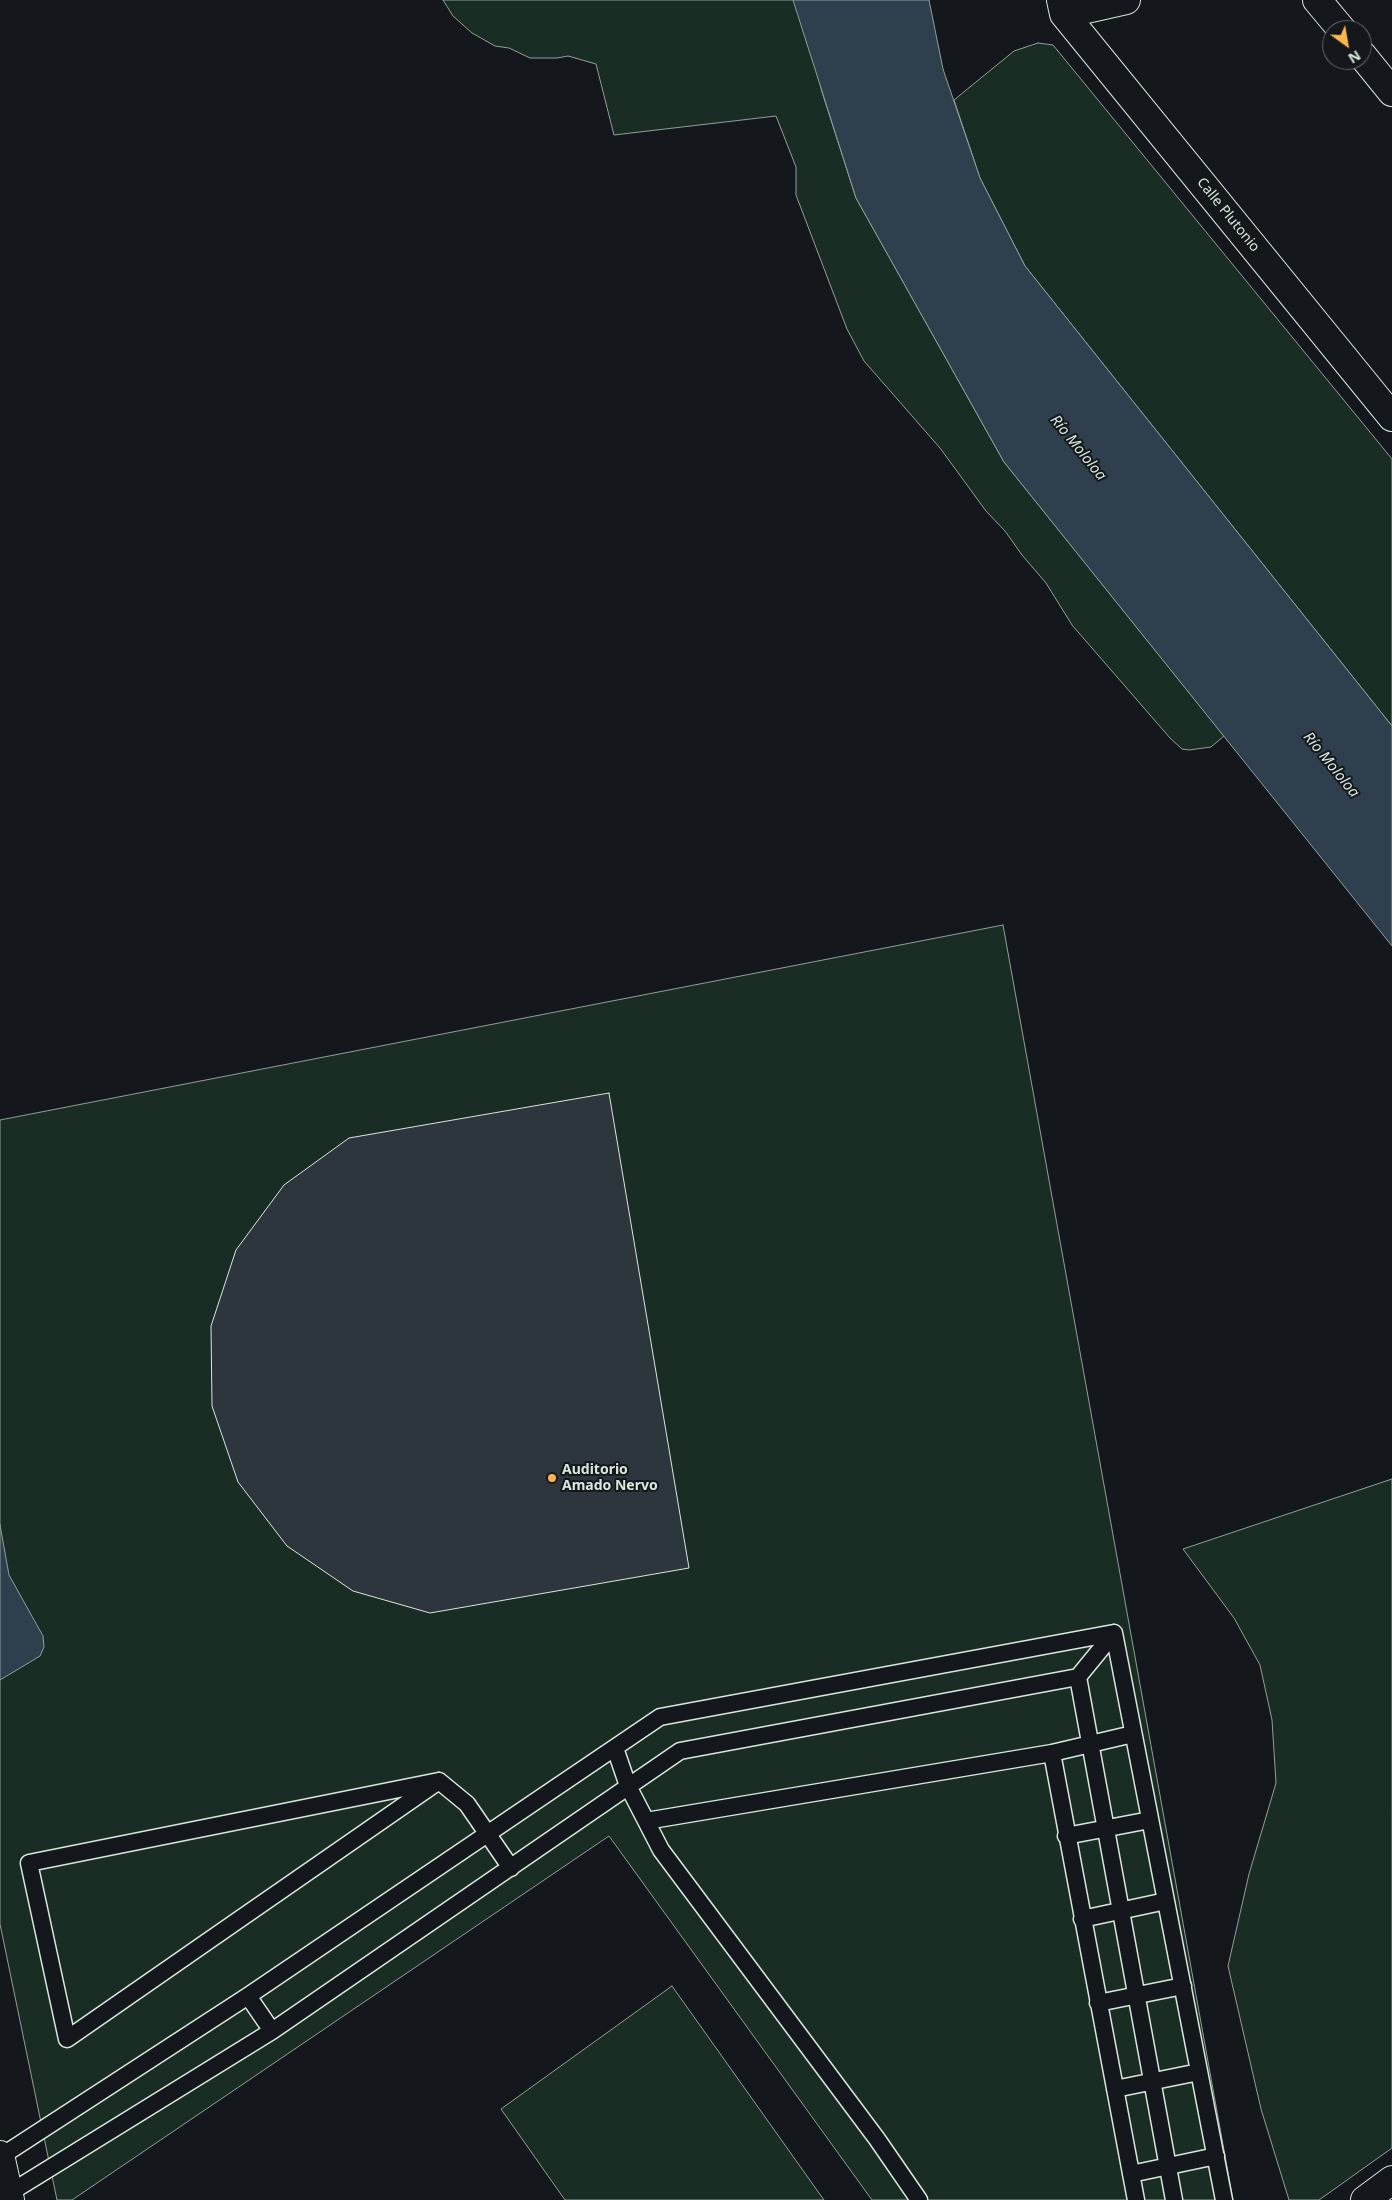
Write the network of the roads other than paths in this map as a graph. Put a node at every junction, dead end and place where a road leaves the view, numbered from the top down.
1 (1126, 0) edge
2 (1317, 0) edge
3 (1062, 7) edge
4 (1334, 20) edge
5 (1372, 67) edge
6 (1392, 92) edge
7 (1392, 417) edge
8 (1114, 1633) junction
9 (1078, 1677) junction
10 (1133, 1734) junction
11 (1090, 1744) junction
12 (615, 1748) junction
13 (1052, 1753) junction
14 (439, 1781) junction
15 (628, 1786) junction
16 (1150, 1820) junction
17 (646, 1822) junction
18 (1106, 1829) junction
19 (487, 1834) junction
20 (1066, 1836) junction
21 (510, 1868) junction
22 (1166, 1901) junction
23 (1121, 1910) junction
24 (1082, 1919) junction
25 (1183, 1986) junction
26 (1136, 1995) junction
27 (248, 1996) junction
28 (1098, 2003) junction
29 (272, 2031) junction
30 (1199, 2072) junction
31 (1152, 2081) junction
32 (1115, 2089) junction
33 (1216, 2156) junction
34 (0, 2157) edge
35 (1167, 2166) junction
36 (1131, 2174) junction
37 (1392, 2180) edge
38 (6, 2198) edge
39 (920, 2200) edge
40 (1136, 2200) edge
41 (1174, 2200) edge
42 (1224, 2200) edge
43 (1365, 2200) edge

1 - 3 street
2 - 4 street
3 - 7 street, Calle Plutonio
5 - 6 street
8 - 9 lane
8 - 10 lane
8 - 12 lane
9 - 11 lane
9 - 15 lane
10 - 11 lane
10 - 16 lane
11 - 13 lane
11 - 18 lane
12 - 15 lane
12 - 19 lane
13 - 17 lane
13 - 20 lane
14 - 14 lane
14 - 19 lane
15 - 17 lane
15 - 21 lane
16 - 18 lane
16 - 22 lane
17 - 39 lane
18 - 20 lane
18 - 23 lane
19 - 21 lane
19 - 27 lane
20 - 24 lane
21 - 29 lane
22 - 23 lane
22 - 25 lane
23 - 24 lane
23 - 26 lane
24 - 28 lane
25 - 26 lane
25 - 30 lane
26 - 28 lane
26 - 31 lane
27 - 29 lane
27 - 34 lane
28 - 32 lane
29 - 38 lane
30 - 31 lane
30 - 33 lane
31 - 32 lane
31 - 35 lane
32 - 36 lane
33 - 35 lane
33 - 42 lane
34 - 38 street
35 - 36 lane
35 - 41 lane
36 - 40 lane
37 - 43 street

